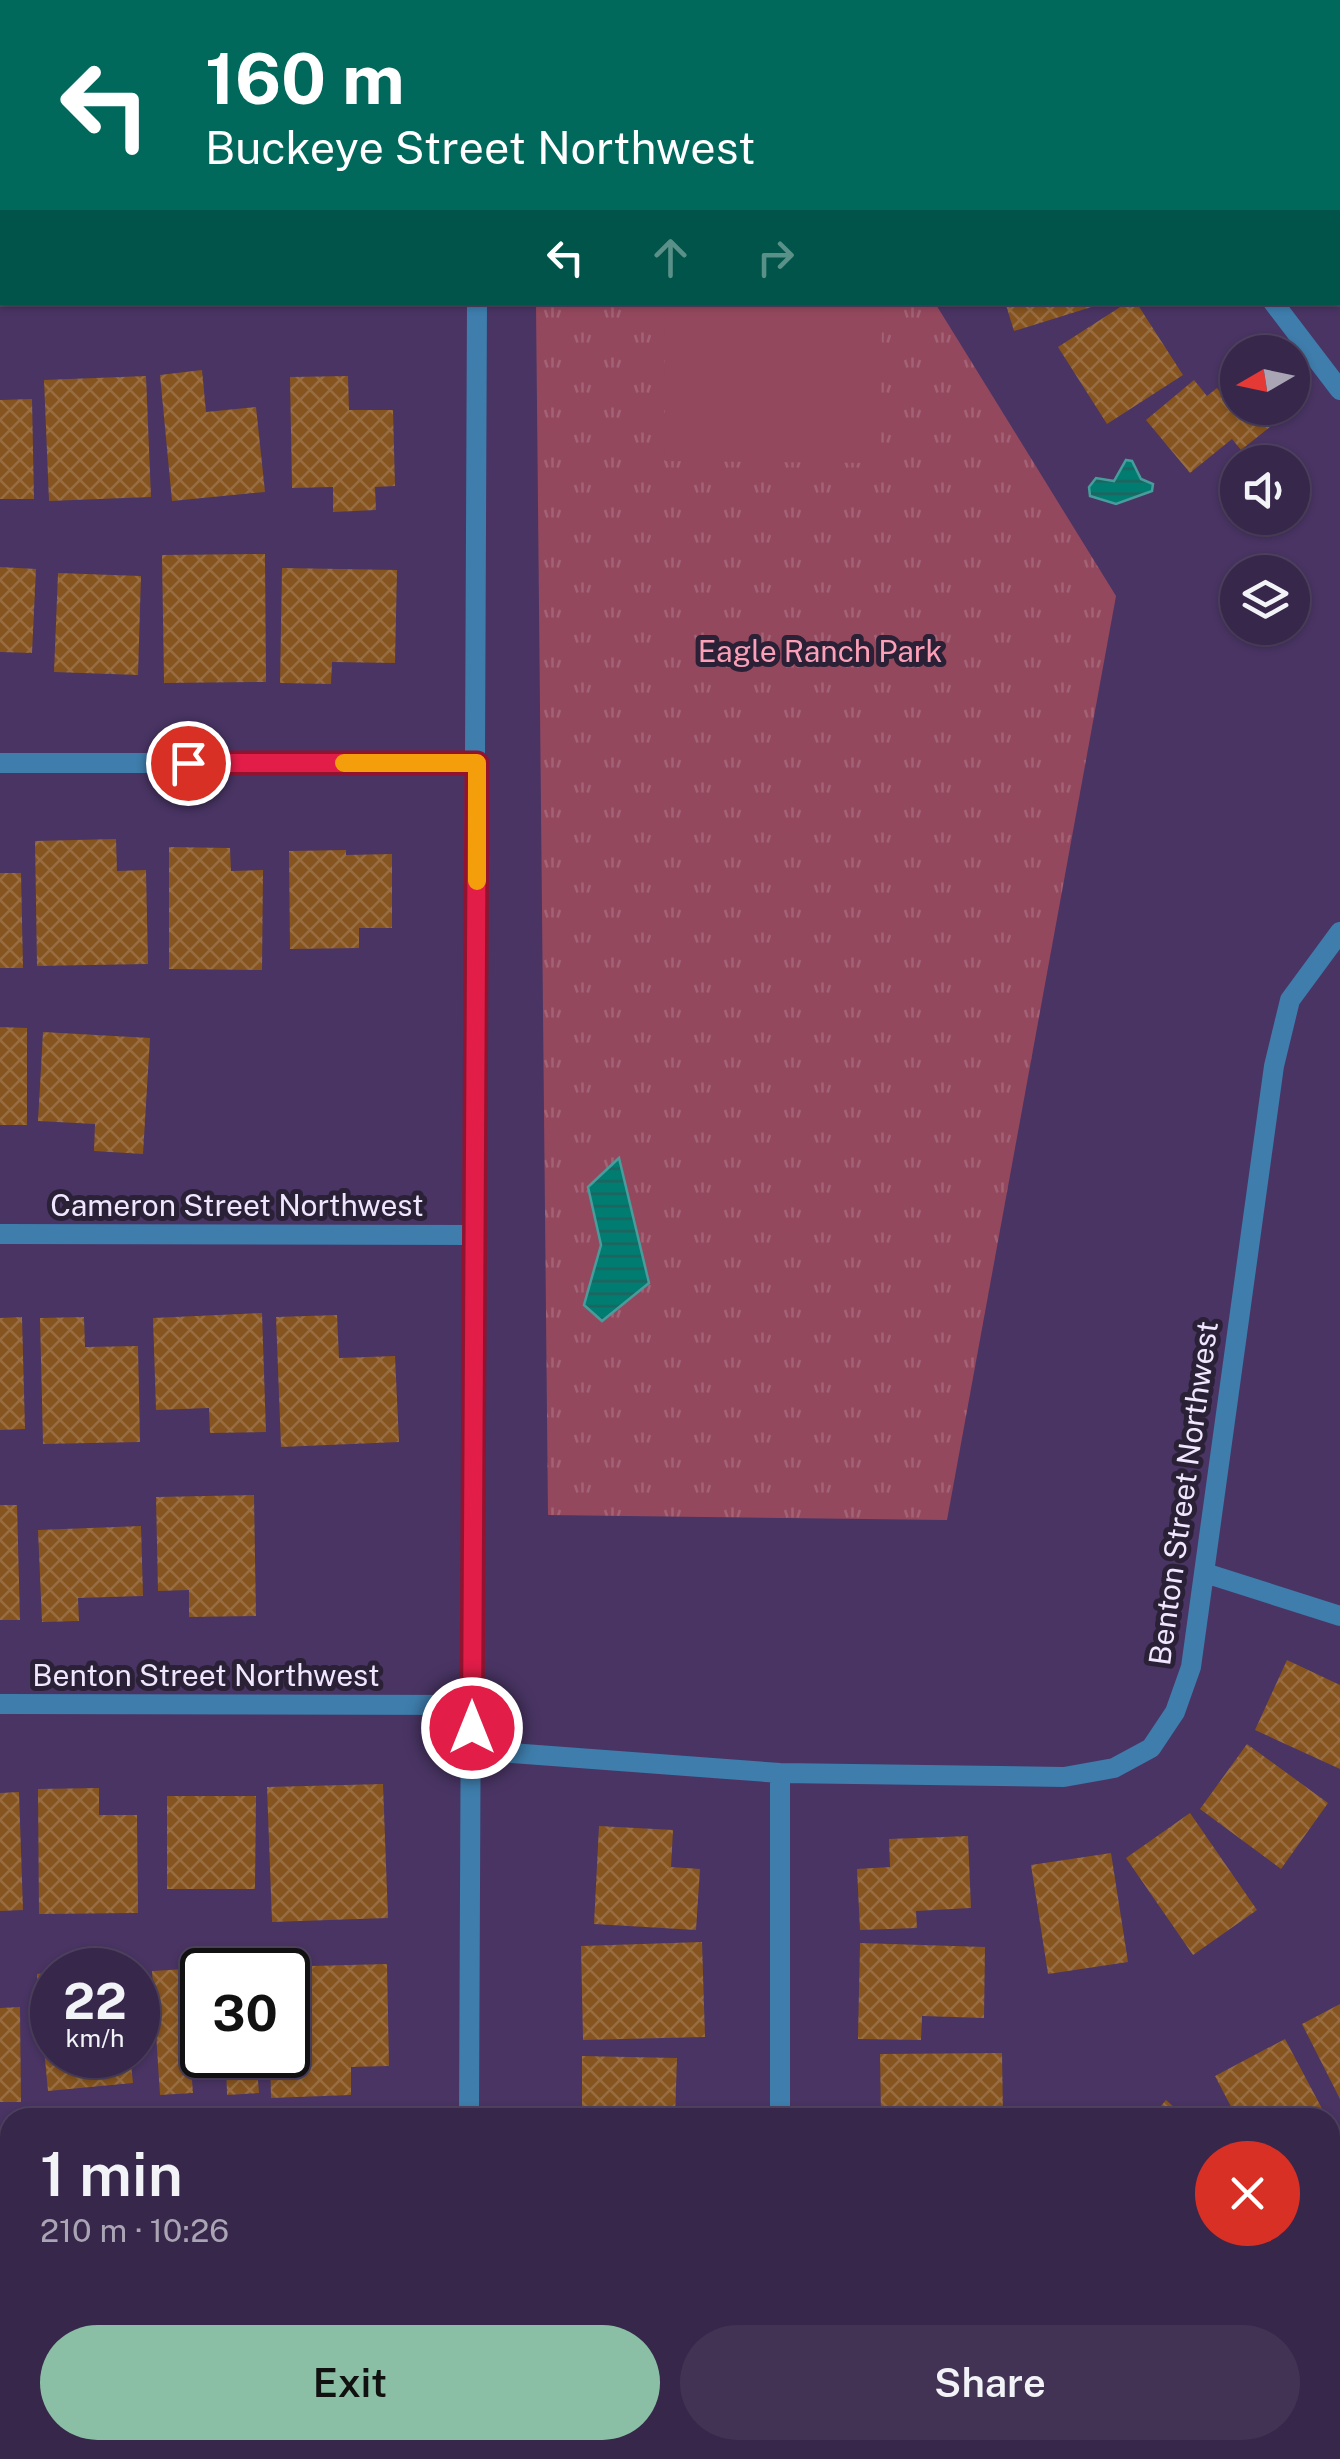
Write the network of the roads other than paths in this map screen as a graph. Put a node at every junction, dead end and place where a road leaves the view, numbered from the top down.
1 (477, 305) edge
2 (1276, 305) edge
3 (1340, 390) edge
4 (0, 763) edge
5 (477, 763) junction
6 (1340, 932) edge
7 (0, 1234) edge
8 (474, 1235) junction
9 (1205, 1572) junction
10 (1340, 1616) edge
11 (0, 1704) edge
12 (472, 1705) junction
13 (472, 1750) junction
14 (780, 1773) junction
15 (469, 2108) edge
16 (780, 2108) edge

1 - 5 street
2 - 3 street
4 - 5 street
5 - 8 street
6 - 9 street, Benton Street Northwest
7 - 8 street, Cameron Street Northwest
8 - 12 street
9 - 10 street
9 - 14 street, Benton Street Northwest
11 - 12 street, Benton Street Northwest
12 - 13 street
13 - 14 street, Benton Street Northwest
13 - 15 street
14 - 16 street

